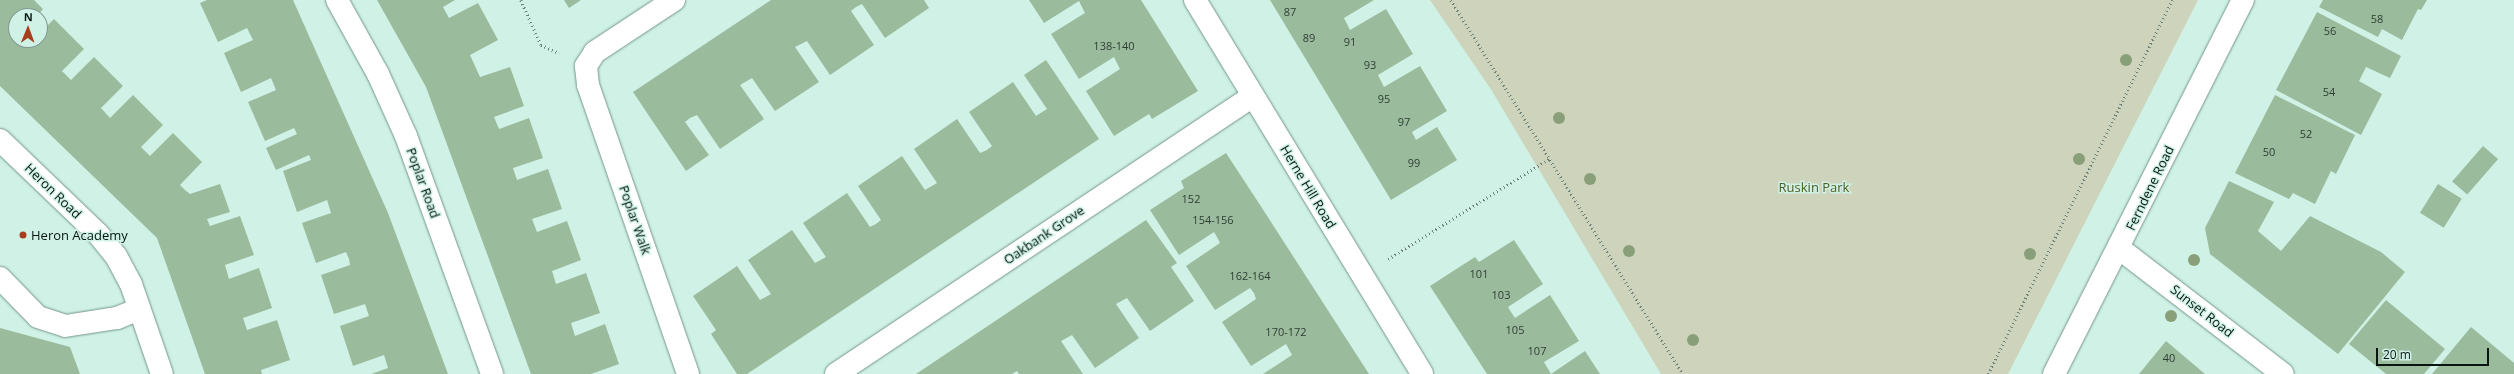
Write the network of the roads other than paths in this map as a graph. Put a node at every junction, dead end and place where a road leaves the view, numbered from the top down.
1 (336, 0) edge
2 (674, 0) edge
3 (1195, 0) edge
4 (2243, 0) edge
5 (1252, 97) junction
6 (0, 140) edge
7 (2120, 249) junction
8 (0, 278) edge
9 (139, 309) junction
10 (162, 374) edge
11 (492, 374) edge
12 (688, 374) edge
13 (836, 374) edge
14 (1422, 374) edge
15 (2054, 374) edge
16 (2283, 374) edge

1 - 11 street, Poplar Road
2 - 12 street, Poplar Walk
3 - 5 street, Herne Hill Road
4 - 7 street, Ferndene Road
5 - 13 street, Oakbank Grove
5 - 14 street, Herne Hill Road
6 - 9 street, Heron Road
7 - 15 street, Ferndene Road
7 - 16 street, Sunset Road
8 - 9 street
9 - 10 street, Heron Road

